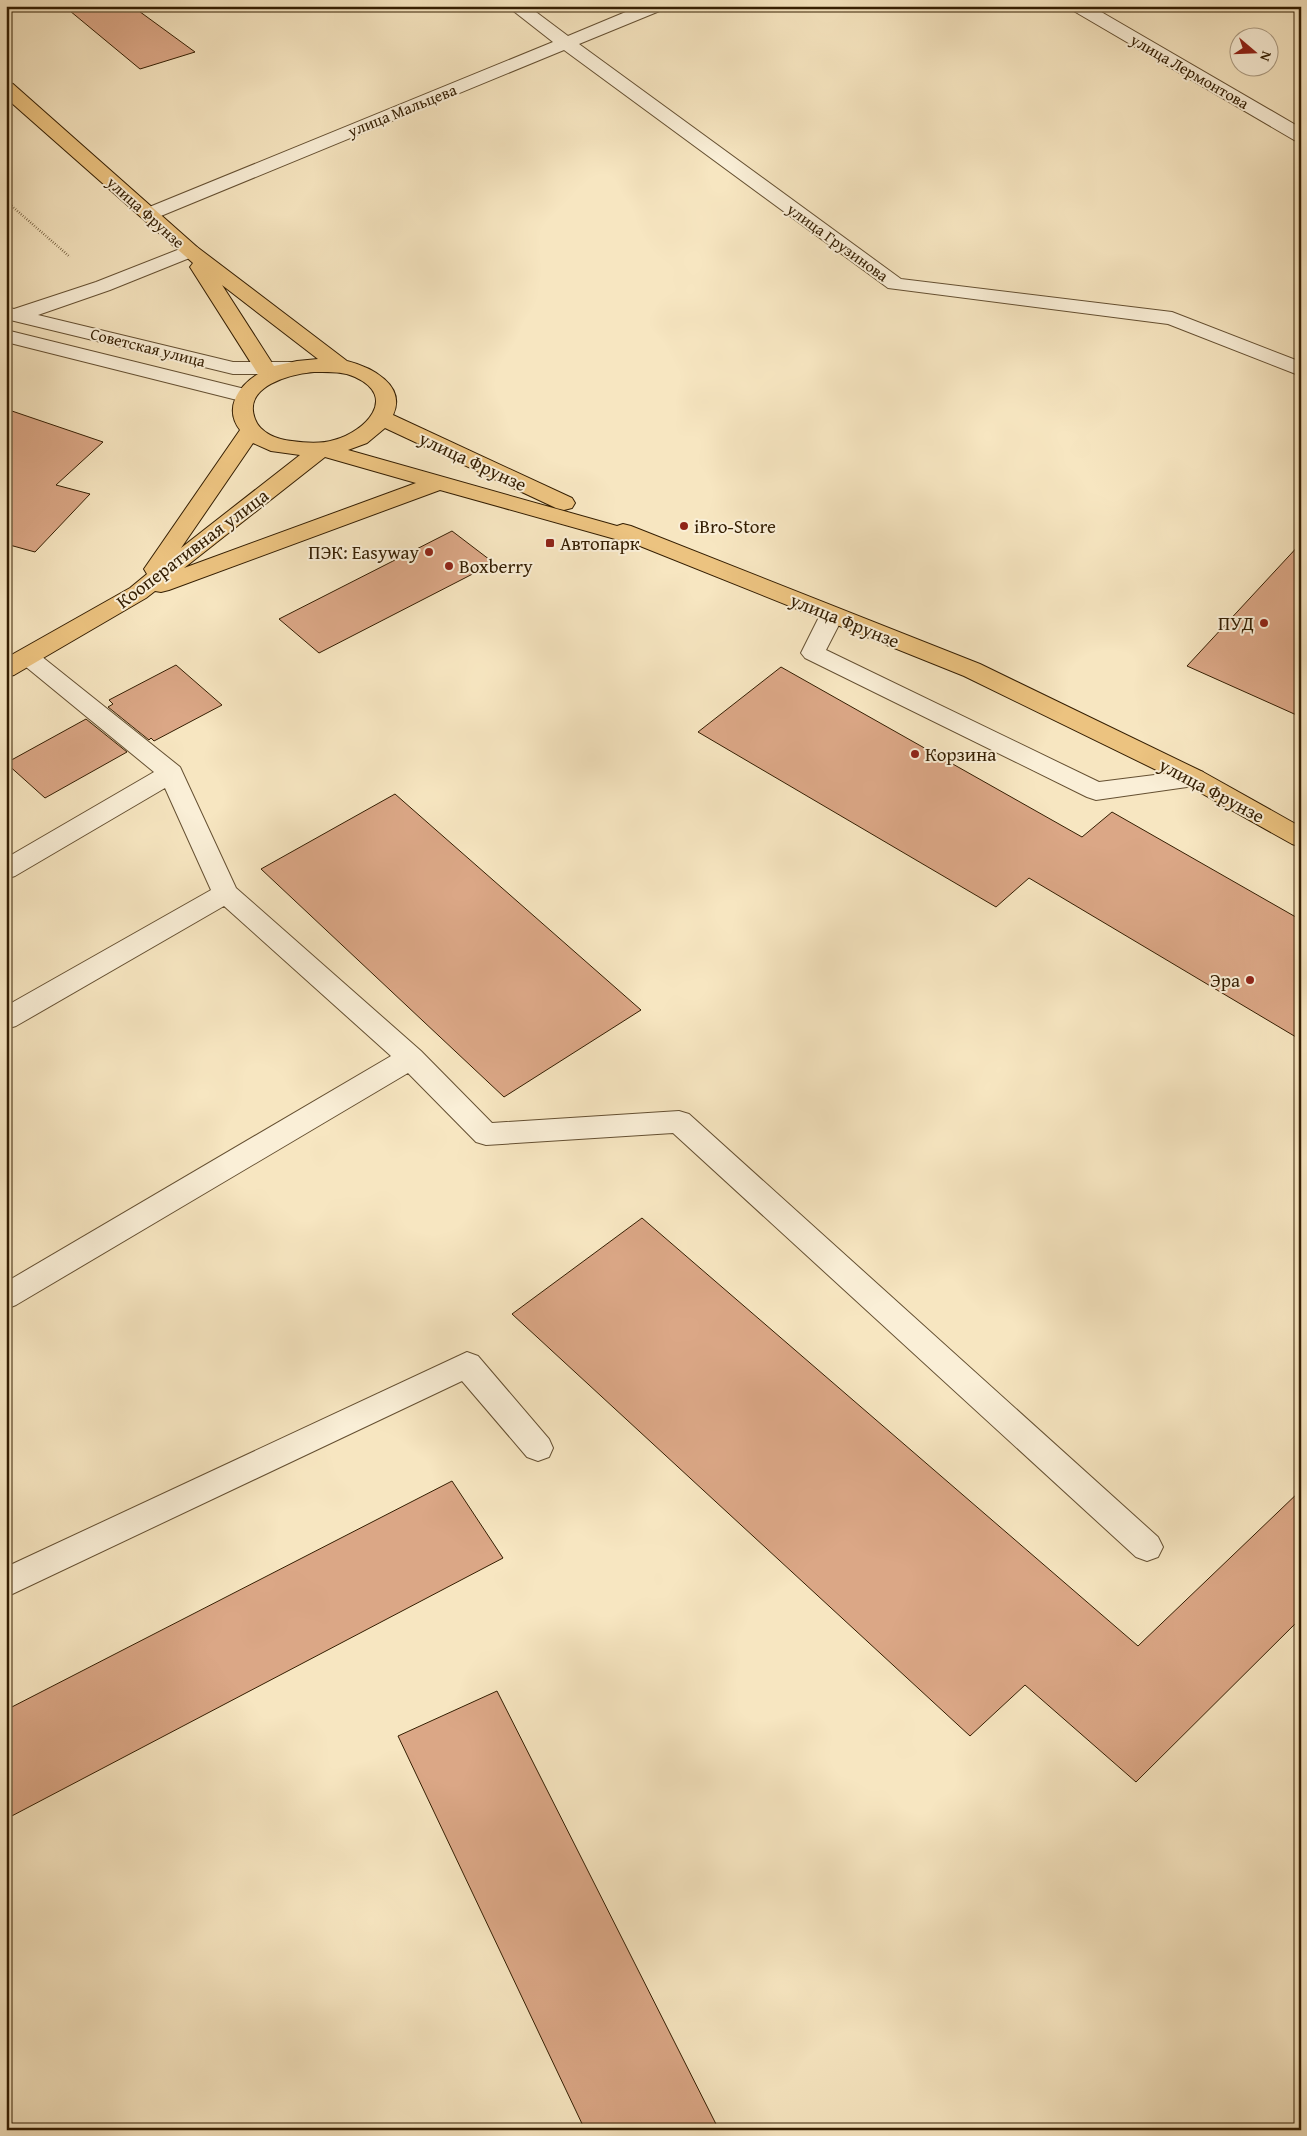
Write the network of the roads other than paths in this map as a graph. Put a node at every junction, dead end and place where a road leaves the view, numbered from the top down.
1 (516, 6) edge
2 (656, 6) edge
3 (1078, 6) edge
4 (567, 42) junction
5 (6, 88) edge
6 (1301, 136) edge
7 (149, 214) junction
8 (190, 250) junction
9 (9, 316) edge
10 (6, 336) edge
11 (340, 366) junction
12 (292, 368) junction
13 (1301, 370) edge
14 (270, 375) junction
15 (245, 396) junction
16 (382, 418) junction
17 (250, 431) junction
18 (320, 449) junction
19 (440, 482) junction
20 (639, 539) junction
21 (138, 593) junction
22 (832, 615) junction
23 (28, 656) junction
24 (6, 669) edge
25 (170, 774) junction
26 (1194, 778) junction
27 (1301, 838) edge
28 (6, 870) edge
29 (226, 892) junction
30 (6, 1019) edge
31 (411, 1058) junction
32 (6, 1297) edge
33 (538, 1448) dead end
34 (1147, 1547) dead end
35 (6, 1583) edge

1 - 4 street, улица Грузинова
2 - 4 street, улица Мальцева
3 - 6 street, улица Лермонтова
4 - 7 street, улица Мальцева
4 - 13 street, улица Грузинова
5 - 7 main road, улица Фрунзе
7 - 8 main road, улица Фрунзе
8 - 9 street
8 - 11 main road, улица Фрунзе
8 - 14 main road
9 - 12 street, Советская улица
10 - 15 street
11 - 12 main road
11 - 16 main road
12 - 14 main road
14 - 15 main road
15 - 17 main road
16 - 18 main road
16 - 20 main road, улица Фрунзе
17 - 18 main road
17 - 21 main road
18 - 19 main road
18 - 21 main road, Кооперативная улица
19 - 20 main road
19 - 21 main road
20 - 22 main road, улица Фрунзе
21 - 23 main road, Кооперативная улица
22 - 26 main road, улица Фрунзе
22 - 26 street
23 - 24 main road, Кооперативная улица
23 - 25 street
25 - 28 street
25 - 29 street
26 - 27 main road, улица Фрунзе
29 - 30 street
29 - 31 street
31 - 32 street
31 - 34 street
33 - 35 street

